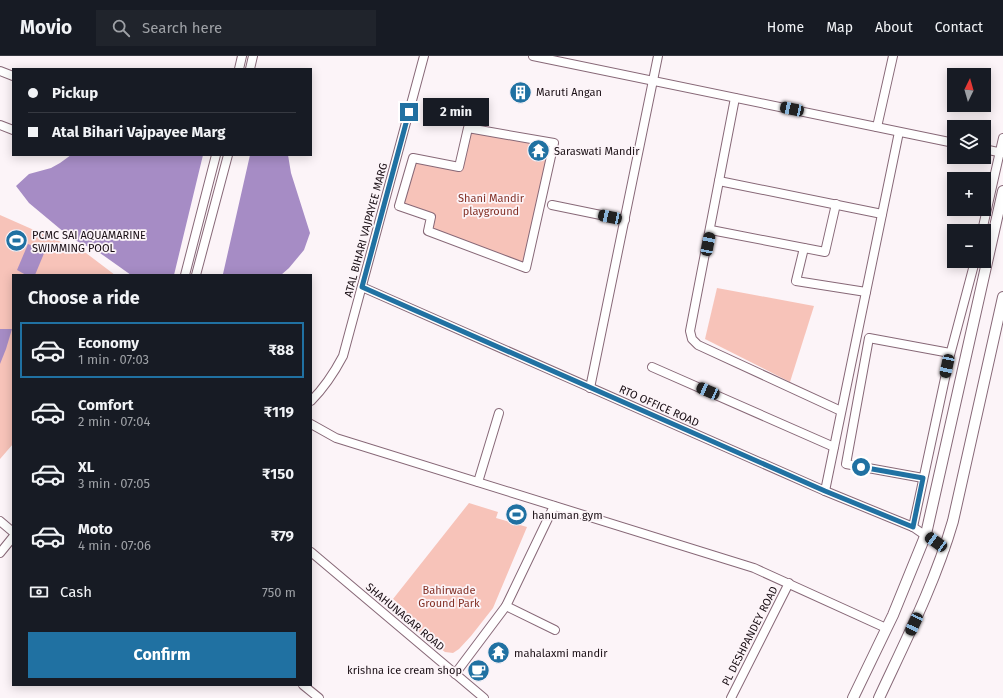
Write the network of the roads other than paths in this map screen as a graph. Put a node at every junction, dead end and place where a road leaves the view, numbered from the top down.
1 (242, 56) edge
2 (253, 56) edge
3 (424, 56) edge
4 (533, 56) edge
5 (658, 56) edge
6 (893, 56) edge
7 (239, 68) edge
8 (250, 68) edge
9 (1, 73) edge
10 (12, 76) edge
11 (653, 81) junction
12 (735, 98) junction
13 (0, 126) edge
14 (877, 127) junction
15 (12, 130) edge
16 (899, 132) junction
17 (1003, 138) edge
18 (947, 142) edge
19 (991, 150) edge
20 (1002, 152) edge
21 (216, 156) edge
22 (228, 156) edge
23 (719, 181) junction
24 (1003, 192) edge
25 (836, 204) junction
26 (552, 205) dead end
27 (399, 206) joint
28 (882, 214) junction
29 (625, 220) junction
30 (984, 224) edge
31 (711, 230) junction
32 (804, 248) junction
33 (973, 268) edge
34 (185, 274) edge
35 (196, 274) edge
36 (362, 287) junction
37 (866, 292) junction
38 (1003, 297) edge
39 (950, 353) junction
40 (652, 367) dead end
41 (590, 388) junction
42 (312, 400) edge
43 (841, 411) junction
44 (499, 413) dead end
45 (312, 425) edge
46 (834, 447) junction
47 (923, 478) junction
48 (478, 482) junction
49 (825, 491) junction
50 (554, 506) junction
51 (0, 521) edge
52 (913, 527) junction
53 (12, 531) edge
54 (926, 534) junction
55 (12, 538) edge
56 (945, 549) junction
57 (0, 553) edge
58 (312, 553) edge
59 (789, 583) junction
60 (506, 606) junction
61 (886, 628) junction
62 (555, 630) dead end
63 (455, 674) junction
64 (304, 686) edge
65 (319, 698) edge
66 (484, 698) edge
67 (731, 698) edge
68 (853, 698) edge
69 (879, 698) edge

1 - 7 street
2 - 8 street
3 - 36 street, ATAL BIHARI VAJPAYEE MARG
4 - 11 street
5 - 11 street
6 - 14 street
9 - 10 street
11 - 12 street
11 - 29 street
12 - 14 street
12 - 23 street
13 - 15 street
14 - 16 street
16 - 18 street
16 - 28 street
17 - 20 street
19 - 20 street
20 - 30 street
21 - 34 street
22 - 35 street
23 - 25 street
23 - 31 street
24 - 54 main road
25 - 28 street
25 - 32 street
26 - 29 street
27 - 27 street
28 - 37 street
29 - 41 street
31 - 32 street
31 - 43 street
32 - 37 street
33 - 39 street
36 - 41 street, RTO OFFICE ROAD
36 - 42 street, ATAL BIHARI VAJPAYEE MARG
37 - 43 street
38 - 56 main road
39 - 47 street
39 - 47 street
40 - 46 street
41 - 49 street, RTO OFFICE ROAD
43 - 46 street
44 - 48 street
45 - 48 street
46 - 49 street
47 - 52 street
48 - 50 street
49 - 52 street, RTO OFFICE ROAD
50 - 59 street
50 - 60 street
51 - 53 street
52 - 54 street, RTO OFFICE ROAD
54 - 56 street, RTO OFFICE ROAD
54 - 61 main road
55 - 57 street
56 - 69 main road
58 - 63 street, SHAHUNAGAR ROAD
59 - 61 street
59 - 67 street, PL DESHPANDEY ROAD
60 - 62 street
60 - 63 street
61 - 68 main road
63 - 66 street, SHAHUNAGAR ROAD
64 - 65 street

